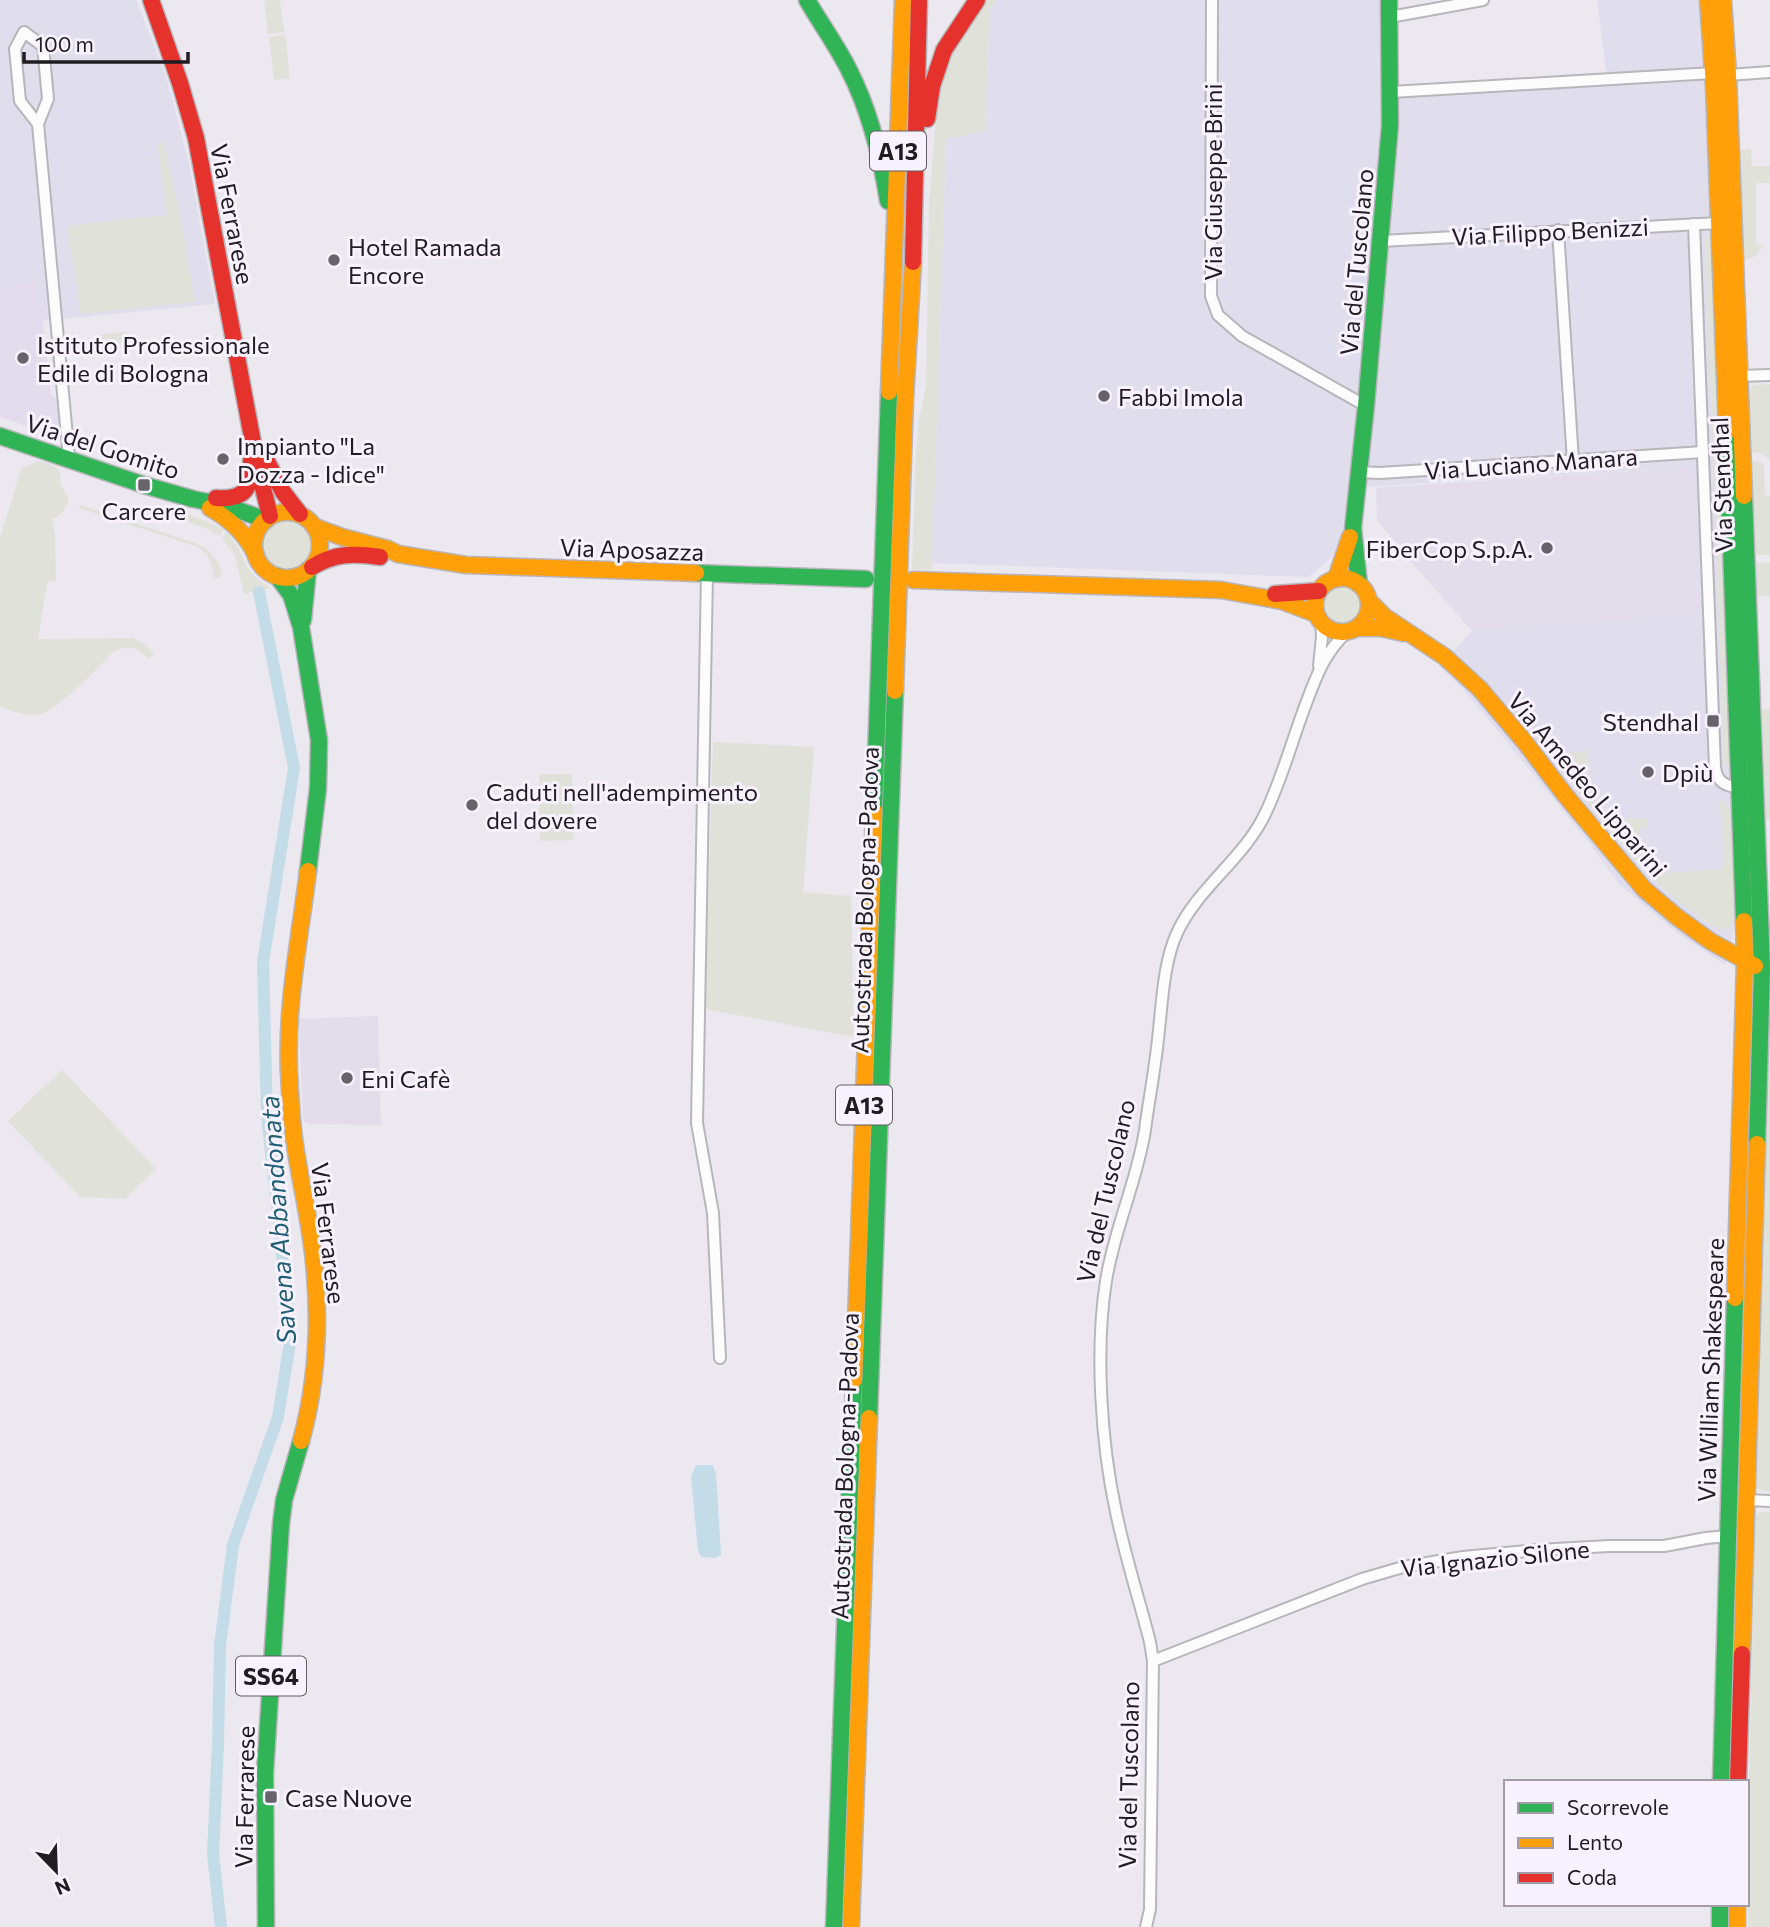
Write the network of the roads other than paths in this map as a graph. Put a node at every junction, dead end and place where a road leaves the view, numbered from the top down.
1 (151, 0) edge
2 (807, 0) edge
3 (903, 0) edge
4 (919, 0) edge
5 (977, 0) edge
6 (1212, 0) edge
7 (1389, 0) edge
8 (1483, 0) edge
9 (1708, 0) edge
10 (1723, 0) edge
11 (1390, 18) junction
12 (910, 20) junction
13 (1770, 72) edge
14 (1720, 74) junction
15 (1391, 92) junction
16 (37, 124) junction
17 (1719, 223) junction
18 (1694, 224) junction
19 (1558, 230) junction
20 (1381, 241) junction
21 (914, 242) junction
22 (893, 282) junction
23 (1770, 375) edge
24 (1739, 376) junction
25 (1366, 406) junction
26 (0, 436) edge
27 (253, 441) junction
28 (1703, 452) junction
29 (69, 458) junction
30 (1573, 461) junction
31 (1359, 472) junction
32 (193, 499) junction
33 (300, 514) junction
34 (268, 518) junction
35 (315, 527) junction
36 (1353, 528) junction
37 (398, 554) junction
38 (256, 555) junction
39 (310, 568) junction
40 (707, 574) junction
41 (277, 576) junction
42 (866, 579) dead end
43 (1336, 579) junction
44 (913, 580) dead end
45 (1359, 584) junction
46 (1319, 591) junction
47 (1255, 595) junction
48 (1369, 601) junction
49 (1319, 618) junction
50 (302, 627) junction
51 (1352, 630) junction
52 (1415, 637) junction
53 (1319, 668) junction
54 (1740, 788) junction
55 (1745, 961) junction
56 (1766, 971) edge
57 (720, 1359) dead end
58 (1745, 1500) junction
59 (1770, 1501) edge
60 (1728, 1536) junction
61 (1153, 1661) junction
62 (1721, 1780) edge
63 (1738, 1780) edge
64 (1720, 1906) edge
65 (1737, 1906) edge
66 (266, 1927) edge
67 (834, 1927) edge
68 (851, 1927) edge
69 (1146, 1927) edge
70 (1720, 1927) edge
71 (1737, 1927) edge

1 - 27 main road, Via Ferrarese
2 - 22 main road
3 - 12 main road, Autostrada Bologna-Padova / A13
4 - 12 main road, Autostrada Bologna-Padova / A13
5 - 21 main road
6 - 25 street, Via Giuseppe Brini
7 - 11 main road, Via del Tuscolano
8 - 11 street
9 - 14 main road, Via Stendhal
10 - 14 main road, Via Stendhal
11 - 15 main road, Via del Tuscolano
12 - 21 main road, Autostrada Bologna-Padova / A13
12 - 22 main road, Autostrada Bologna-Padova / A13
13 - 14 street
14 - 15 street
14 - 17 main road, Via Stendhal
14 - 24 main road, Via Stendhal
15 - 20 main road, Via del Tuscolano
16 - 16 street
16 - 29 street
17 - 18 street, Via Filippo Benizzi
17 - 54 main road, Via Stendhal
18 - 19 street, Via Filippo Benizzi
18 - 28 street
19 - 20 street, Via Filippo Benizzi
19 - 30 street
20 - 25 main road, Via del Tuscolano
21 - 68 main road, Autostrada Bologna-Padova / A13
22 - 67 main road, Autostrada Bologna-Padova / A13
23 - 24 street
24 - 56 main road, Via Stendhal
25 - 31 main road, Via del Tuscolano
26 - 29 main road, Via del Gomito
27 - 32 main road, Via Ferrarese
27 - 33 main road, Via Ferrarese
27 - 34 main road, Via Ferrarese
28 - 30 street, Via Luciano Manara
28 - 54 street
29 - 32 main road, Via del Gomito
30 - 31 street, Via Luciano Manara
31 - 36 main road, Via del Tuscolano
32 - 34 main road, Via del Gomito
32 - 38 main road, Via del Gomito
33 - 34 main road
33 - 35 main road
34 - 38 main road
35 - 37 main road, Via Aposazza
35 - 39 main road
36 - 43 main road
36 - 45 main road
37 - 39 main road, Via Aposazza
37 - 40 main road, Via Aposazza
38 - 41 main road
39 - 41 main road
39 - 50 main road
40 - 42 main road, Via Aposazza
40 - 57 street
41 - 50 main road
43 - 45 main road
43 - 46 main road
44 - 47 main road
45 - 48 main road
46 - 47 main road
46 - 49 main road
47 - 49 main road
48 - 51 main road
48 - 52 main road, Via Amedeo Lipparini
49 - 51 main road
49 - 53 street, Via del Tuscolano
50 - 66 main road, Via Ferrarese / SS64
51 - 52 main road, Via Amedeo Lipparini
51 - 53 street, Via del Tuscolano
52 - 55 main road, Via Amedeo Lipparini
53 - 61 street, Via del Tuscolano
54 - 55 main road, Via Stendhal
55 - 56 main road, Via Amedeo Lipparini
55 - 60 main road, Via William Shakespeare
56 - 58 main road, Via William Shakespeare
58 - 59 street
58 - 63 main road, Via William Shakespeare
60 - 61 street, Via Ignazio Silone
60 - 62 main road, Via William Shakespeare
61 - 69 street, Via del Tuscolano
64 - 70 main road
65 - 71 main road

